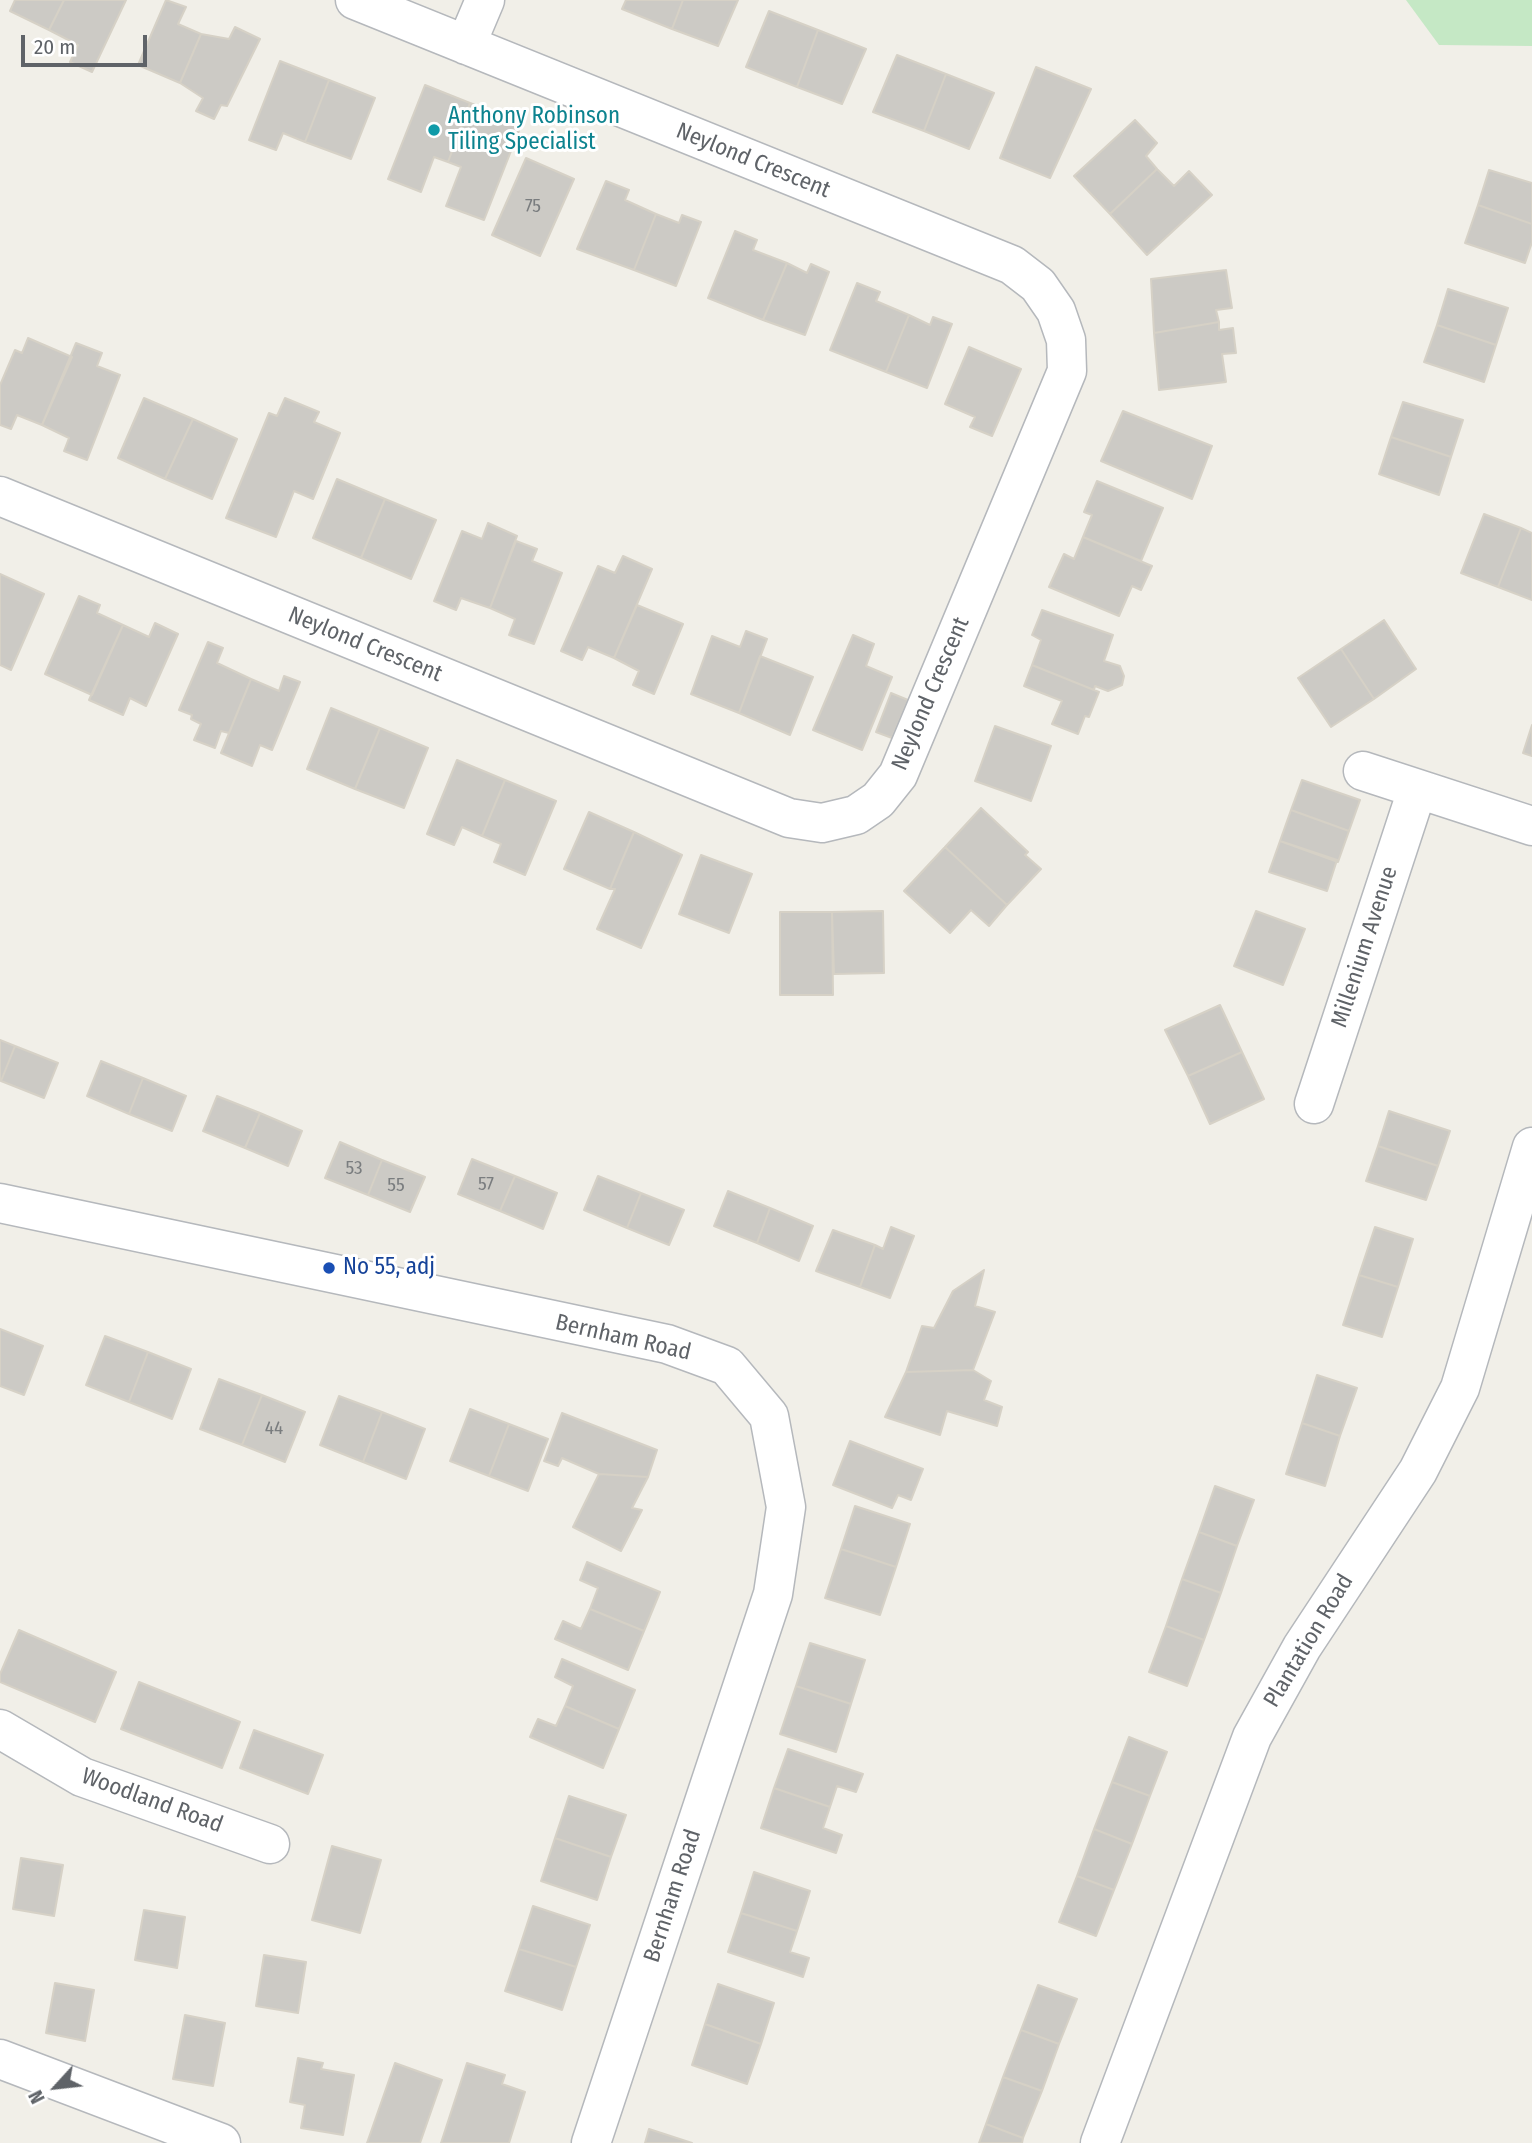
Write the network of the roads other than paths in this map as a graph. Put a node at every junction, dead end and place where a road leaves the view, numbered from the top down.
1 (355, 0) edge
2 (485, 0) edge
3 (466, 45) junction
4 (0, 496) edge
5 (1363, 771) dead end
6 (1417, 790) junction
7 (1532, 826) edge
8 (1314, 1104) dead end
9 (1532, 1147) edge
10 (0, 1203) edge
11 (0, 1729) edge
12 (270, 1844) dead end
13 (0, 2059) edge
14 (221, 2143) edge
15 (591, 2143) edge
16 (1100, 2143) edge

1 - 3 street, Neylond Crescent
2 - 3 street
3 - 4 street, Neylond Crescent
5 - 6 street
6 - 7 street
6 - 8 street, Millenium Avenue
9 - 16 street, Plantation Road
10 - 15 street, Bernham Road
11 - 12 street, Woodland Road
13 - 14 street

